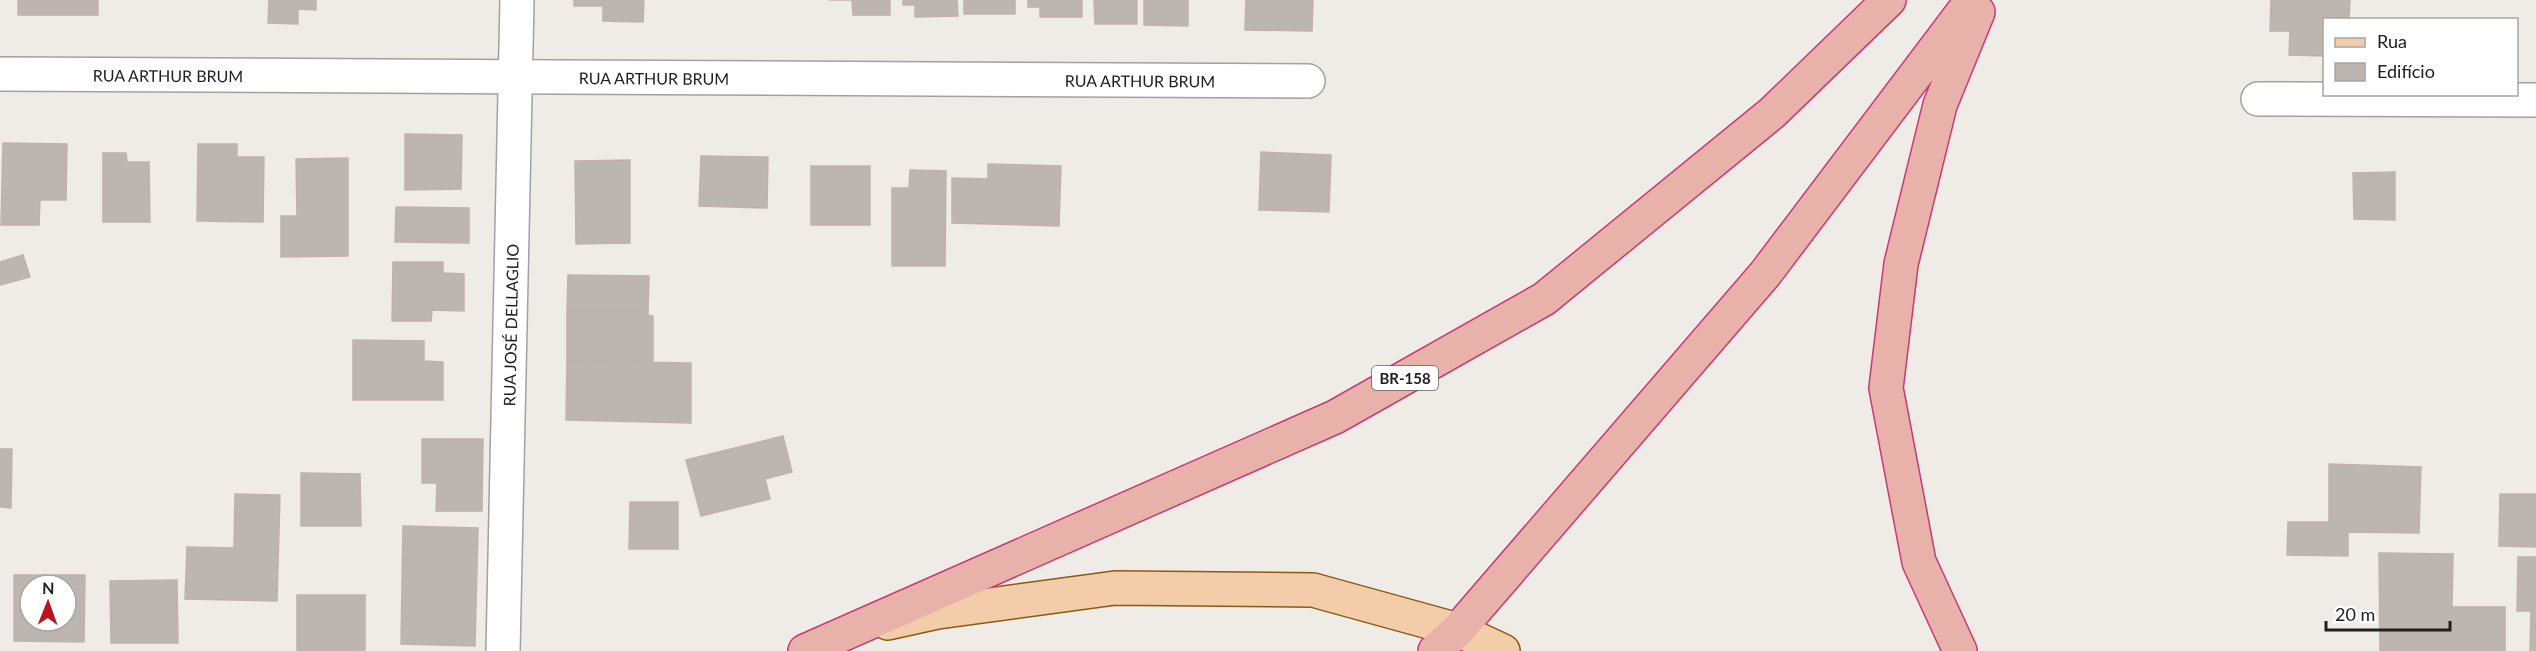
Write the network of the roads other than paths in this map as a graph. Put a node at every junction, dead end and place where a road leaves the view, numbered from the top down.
1 (517, 0) edge
2 (1889, 0) edge
3 (1972, 0) edge
4 (1983, 0) edge
5 (0, 74) edge
6 (517, 77) junction
7 (1308, 81) dead end
8 (2258, 99) dead end
9 (2536, 100) edge
10 (843, 634) junction
11 (1447, 640) edge
12 (503, 651) edge
13 (805, 651) edge
14 (1503, 651) edge
15 (1960, 651) edge

1 - 6 street, RUA JOSÉ DELLAGLIO
2 - 10 highway, BR-158
3 - 11 highway
4 - 15 highway
5 - 6 street, RUA ARTHUR BRUM
6 - 7 street, RUA ARTHUR BRUM
6 - 12 street, RUA JOSÉ DELLAGLIO
8 - 9 street
10 - 11 main road
10 - 13 highway, BR-158
11 - 14 main road

